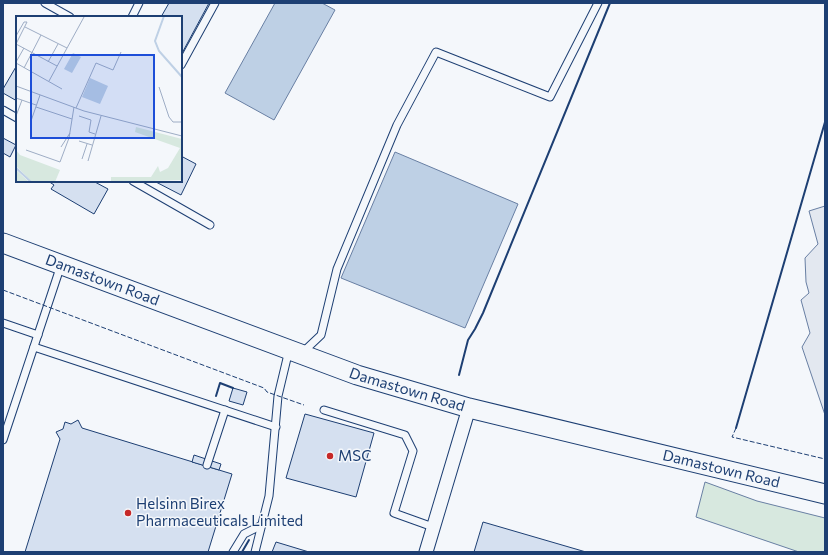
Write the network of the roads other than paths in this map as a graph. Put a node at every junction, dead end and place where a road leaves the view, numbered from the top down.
1 (44, 3) edge
2 (139, 3) edge
3 (215, 3) edge
4 (598, 3) edge
5 (68, 16) edge
6 (132, 16) edge
7 (182, 63) edge
8 (3, 110) edge
9 (16, 117) edge
10 (135, 182) edge
11 (210, 225) dead end
12 (3, 244) edge
13 (61, 265) junction
14 (3, 323) edge
15 (38, 335) junction
16 (34, 347) junction
17 (295, 352) junction
18 (468, 408) junction
19 (225, 410) junction
20 (324, 410) dead end
21 (276, 427) junction
22 (3, 440) edge
23 (207, 465) dead end
24 (825, 494) edge
25 (262, 525) junction
26 (433, 527) junction
27 (233, 552) edge
28 (255, 552) edge
29 (426, 552) edge

1 - 5 lane
2 - 6 lane
3 - 7 lane
4 - 17 lane
8 - 9 lane
10 - 11 lane
12 - 13 street, Damastown Road
13 - 15 lane
13 - 17 street, Damastown Road
14 - 15 lane
15 - 16 lane
16 - 19 lane
16 - 22 lane
17 - 18 street, Damastown Road
17 - 21 lane
18 - 24 street, Damastown Road
18 - 26 street
19 - 21 lane
19 - 23 lane
20 - 26 lane
21 - 25 lane
25 - 27 lane
25 - 28 lane
26 - 29 street

